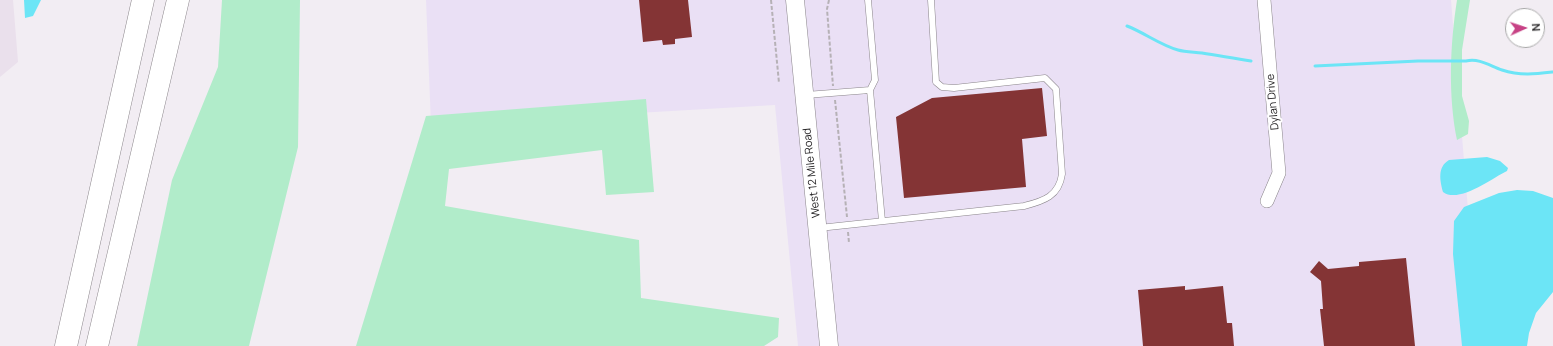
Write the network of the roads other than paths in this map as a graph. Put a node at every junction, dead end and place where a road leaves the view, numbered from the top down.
1 (143, 0) edge
2 (178, 0) edge
3 (795, 0) edge
4 (868, 0) edge
5 (931, 0) edge
6 (1264, 0) edge
7 (870, 90) junction
8 (804, 95) junction
9 (1267, 201) dead end
10 (882, 221) junction
11 (817, 228) junction
12 (66, 346) edge
13 (97, 346) edge
14 (829, 346) edge

1 - 12 highway
2 - 13 highway
3 - 8 main road, West 12 Mile Road
4 - 7 lane
5 - 10 lane
6 - 9 street, Dylan Drive
7 - 8 lane
7 - 10 lane
8 - 11 main road, West 12 Mile Road
10 - 11 lane
11 - 14 main road, West 12 Mile Road

